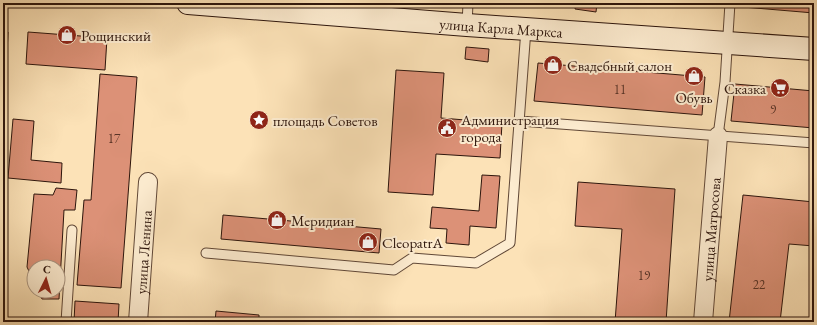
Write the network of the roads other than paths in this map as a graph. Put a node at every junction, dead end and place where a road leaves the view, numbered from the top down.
1 (188, 3) edge
2 (468, 3) edge
3 (730, 3) edge
4 (221, 4) edge
5 (467, 25) junction
6 (526, 29) junction
7 (727, 43) junction
8 (814, 49) edge
9 (520, 121) junction
10 (718, 136) junction
11 (814, 143) edge
12 (148, 182) dead end
13 (72, 230) dead end
14 (206, 253) dead end
15 (66, 322) edge
16 (138, 322) edge
17 (703, 322) edge

1 - 4 main road, улица Карла Маркса
2 - 5 lane
3 - 7 lane
4 - 5 main road, улица Карла Маркса
5 - 6 main road, улица Карла Маркса
6 - 7 main road, улица Карла Маркса
6 - 9 lane
7 - 8 main road, улица Карла Маркса
7 - 10 lane
9 - 10 lane
9 - 14 lane
10 - 11 lane
10 - 17 street, улица Матросова
12 - 16 street, улица Ленина
13 - 15 lane

